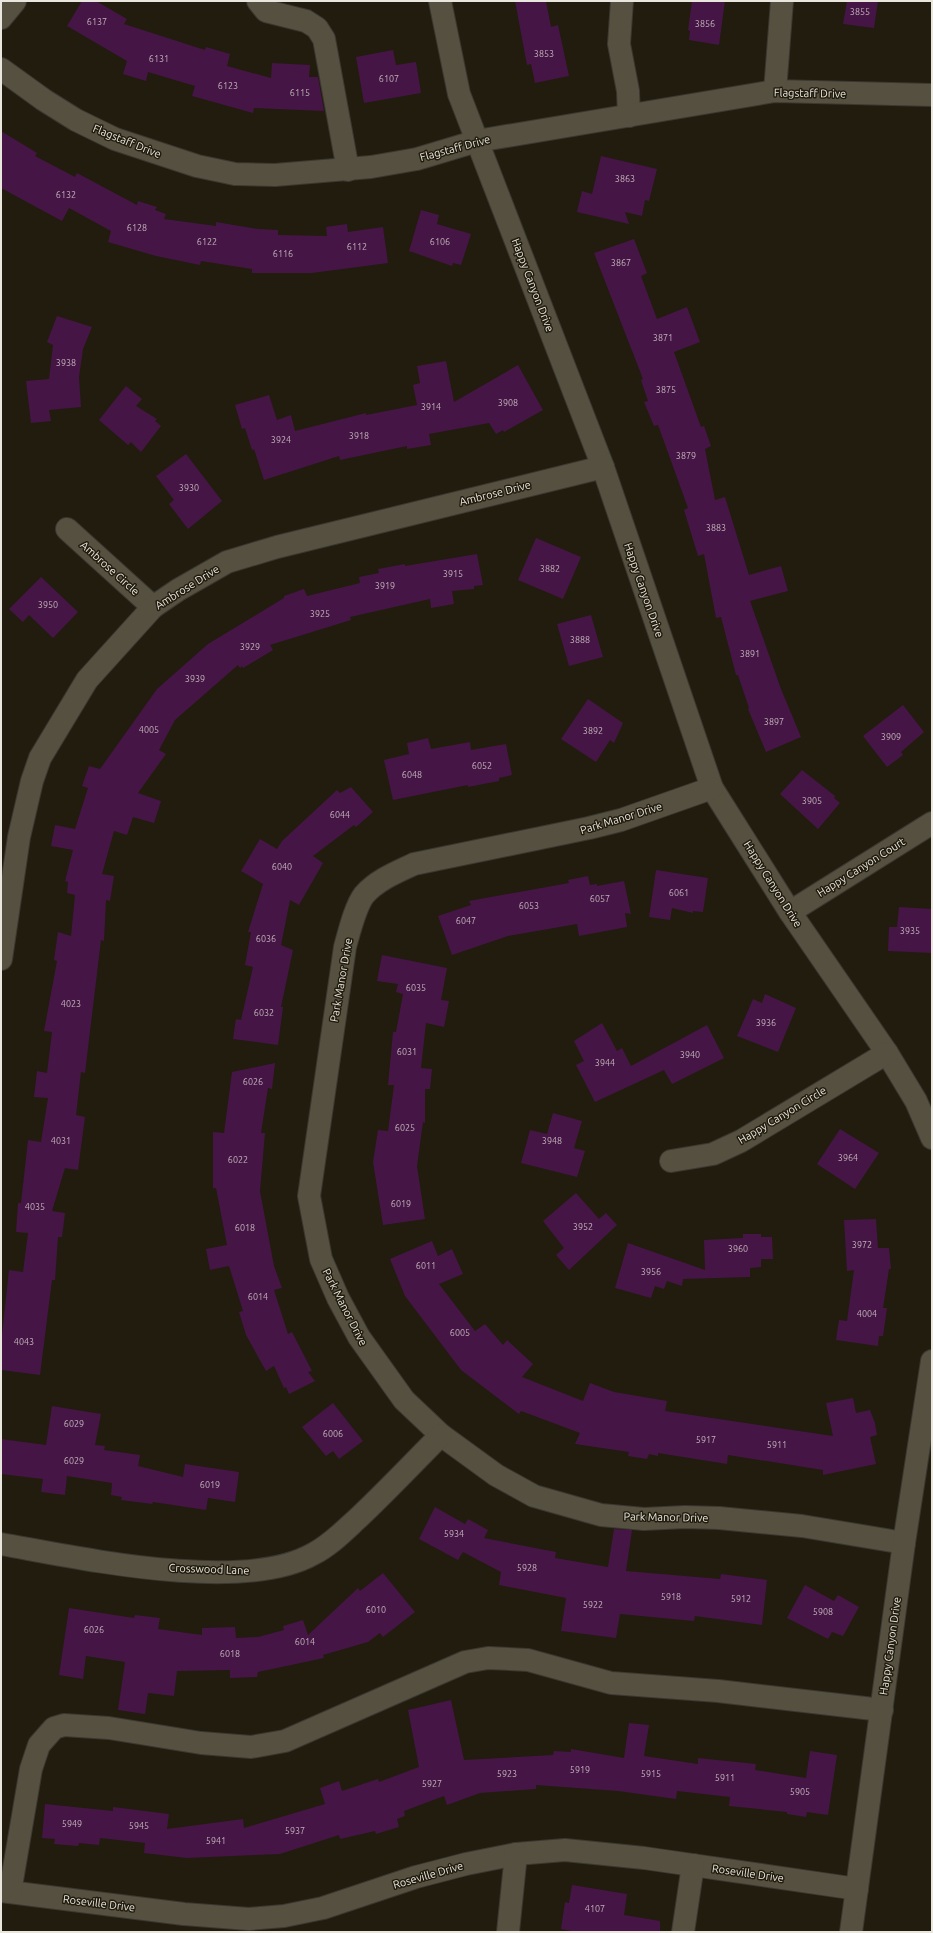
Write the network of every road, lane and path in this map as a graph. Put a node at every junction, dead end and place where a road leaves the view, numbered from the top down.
1 (15, 1) edge
2 (258, 1) edge
3 (440, 1) edge
4 (622, 1) edge
5 (782, 1) edge
6 (1, 18) edge
7 (1, 69) edge
8 (775, 91) junction
9 (932, 95) edge
10 (629, 116) junction
11 (477, 141) junction
12 (348, 170) junction
13 (603, 467) junction
14 (67, 529) dead end
15 (153, 607) junction
16 (712, 788) junction
17 (932, 823) edge
18 (790, 912) junction
19 (1, 959) edge
20 (887, 1053) junction
21 (932, 1138) edge
22 (671, 1161) dead end
23 (932, 1361) edge
24 (441, 1435) junction
25 (904, 1543) junction
26 (1, 1544) edge
27 (882, 1710) junction
28 (516, 1854) junction
29 (693, 1865) junction
30 (857, 1889) junction
31 (6, 1892) edge
32 (508, 1932) edge
33 (683, 1932) edge
34 (851, 1932) edge

1 - 6 street
2 - 12 street
3 - 11 street, Happy Canyon Drive
4 - 10 street
5 - 8 street
7 - 12 street, Flagstaff Drive
8 - 9 street, Flagstaff Drive
8 - 10 street, Flagstaff Drive
10 - 11 street, Flagstaff Drive
11 - 12 street, Flagstaff Drive
11 - 13 street, Happy Canyon Drive
13 - 15 street, Ambrose Drive
13 - 16 street, Happy Canyon Drive
14 - 15 street, Ambrose Circle
15 - 19 street, Ambrose Drive
16 - 18 street, Happy Canyon Drive
16 - 24 street, Park Manor Drive
17 - 18 street, Happy Canyon Court
18 - 20 street, Happy Canyon Drive
20 - 21 street, Happy Canyon Drive
20 - 22 street, Happy Canyon Circle
23 - 25 street, Happy Canyon Drive
24 - 25 street, Park Manor Drive
24 - 26 street, Crosswood Lane
25 - 27 street, Happy Canyon Drive
27 - 30 street, Happy Canyon Drive
27 - 31 street
28 - 29 street, Roseville Drive
28 - 31 street, Roseville Drive
28 - 32 street
29 - 30 street, Roseville Drive
29 - 33 street
30 - 34 street, Happy Canyon Drive

